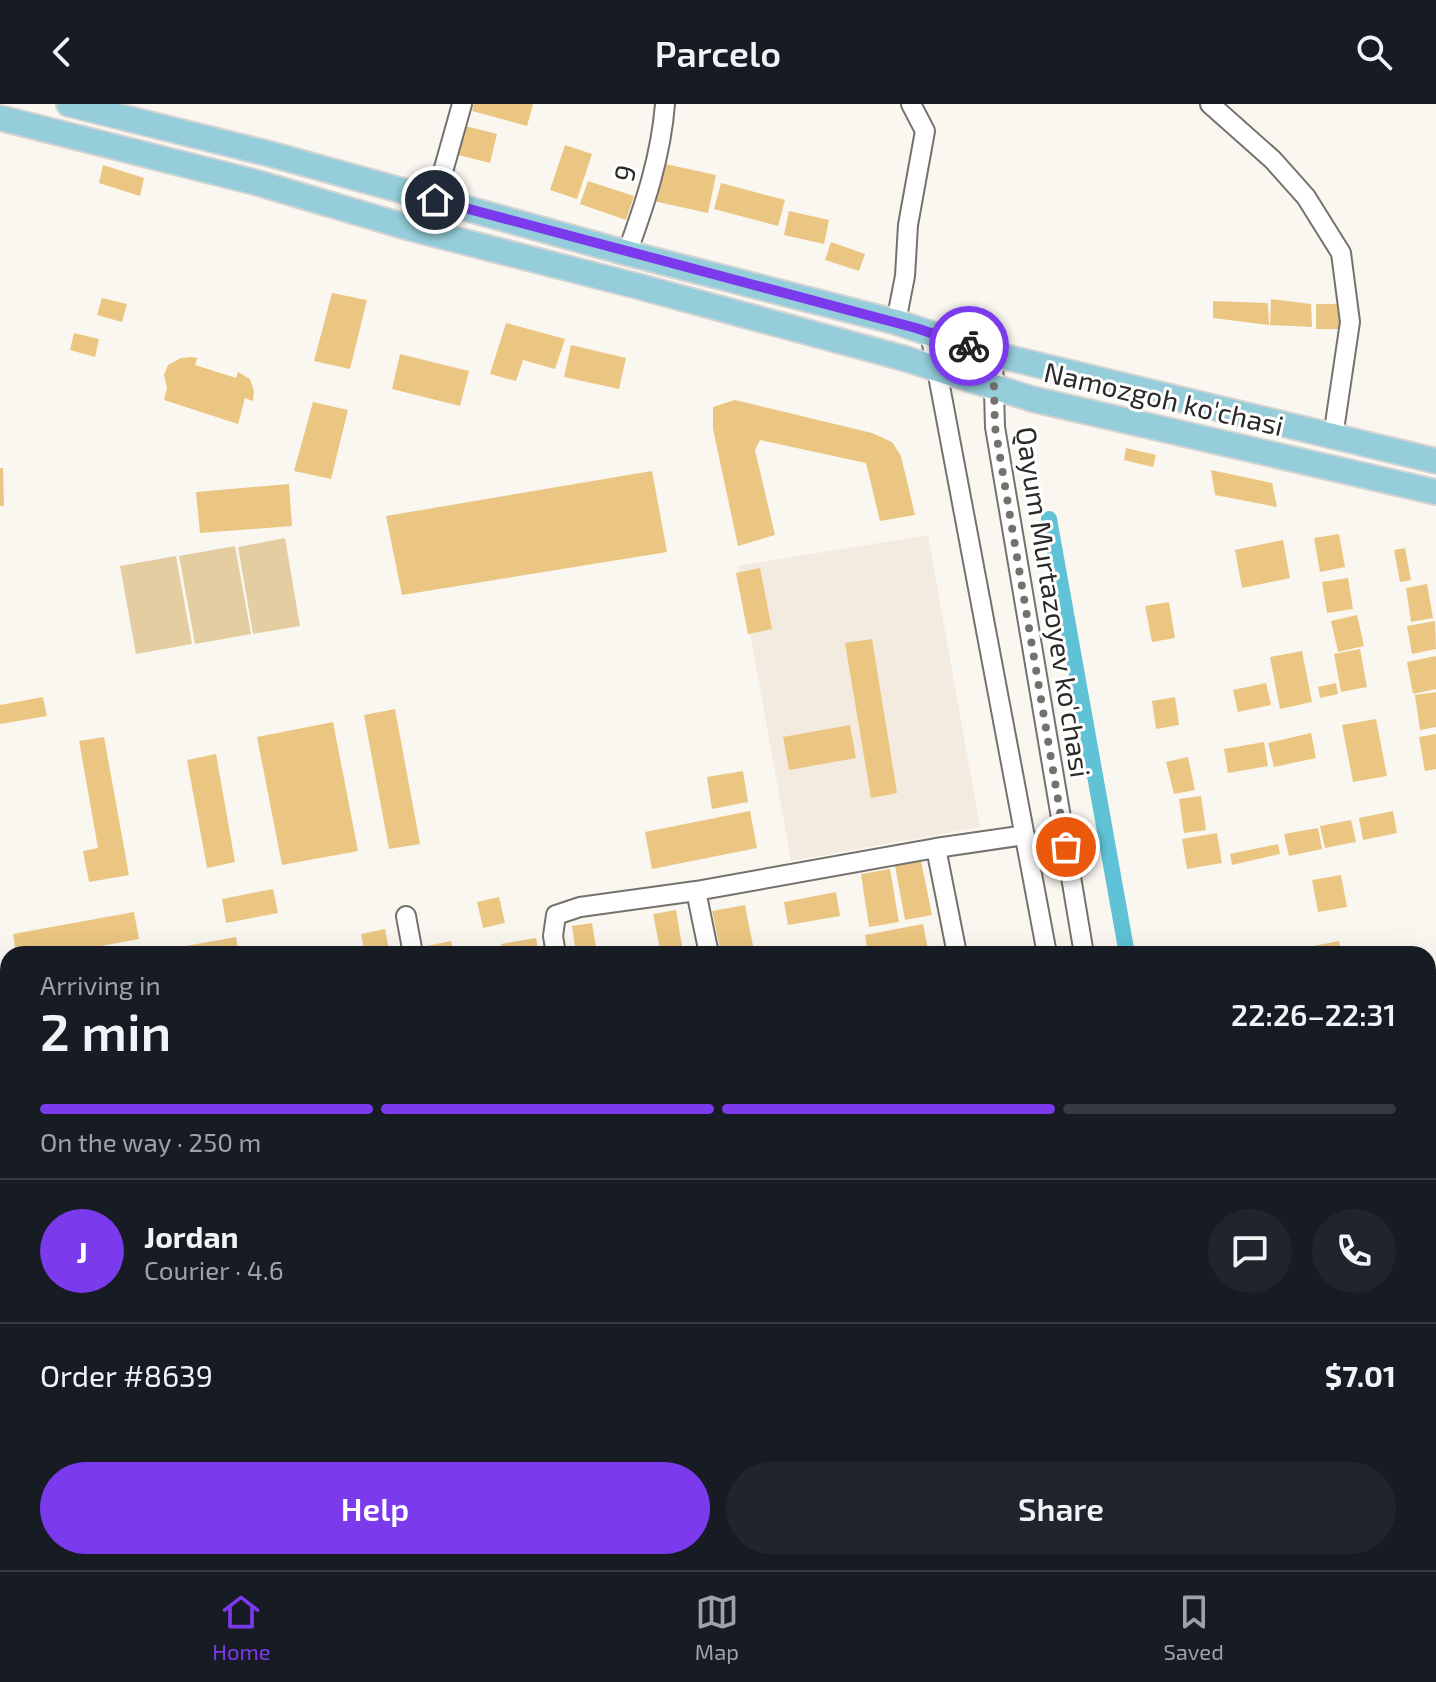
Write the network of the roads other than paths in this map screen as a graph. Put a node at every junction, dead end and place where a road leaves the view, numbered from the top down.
1 (69, 104) edge
2 (462, 104) edge
3 (665, 104) edge
4 (911, 104) edge
5 (1210, 104) edge
6 (0, 118) edge
7 (435, 200) junction
8 (627, 253) junction
9 (896, 322) junction
10 (930, 333) junction
11 (993, 354) junction
12 (935, 368) junction
13 (994, 387) junction
14 (1333, 437) junction
15 (1436, 461) edge
16 (1436, 492) edge
17 (1025, 835) junction
18 (936, 848) junction
19 (696, 891) junction
20 (406, 916) dead end
21 (412, 946) edge
22 (555, 946) edge
23 (707, 946) edge
24 (955, 946) edge
25 (1046, 946) edge
26 (1083, 946) edge

1 - 7 main road, Namozgoh ko'chasi
2 - 7 street
3 - 8 street, 9
4 - 9 street
5 - 14 street
6 - 12 main road, Namozgoh ko'chasi
7 - 8 main road, Namozgoh ko'chasi
8 - 9 main road, Namozgoh ko'chasi
9 - 10 main road, Namozgoh ko'chasi
10 - 11 main road, Namozgoh ko'chasi
10 - 12 street
11 - 13 street, Qayum Murtazoyev ko'chasi
11 - 14 main road, Namozgoh ko'chasi
12 - 13 main road, Namozgoh ko'chasi
12 - 17 street
13 - 16 main road, Namozgoh ko'chasi
13 - 26 street, Qayum Murtazoyev ko'chasi
14 - 15 main road, Namozgoh ko'chasi
17 - 18 street
17 - 25 street
18 - 19 street
18 - 24 street
19 - 22 street
19 - 23 street
20 - 21 street

